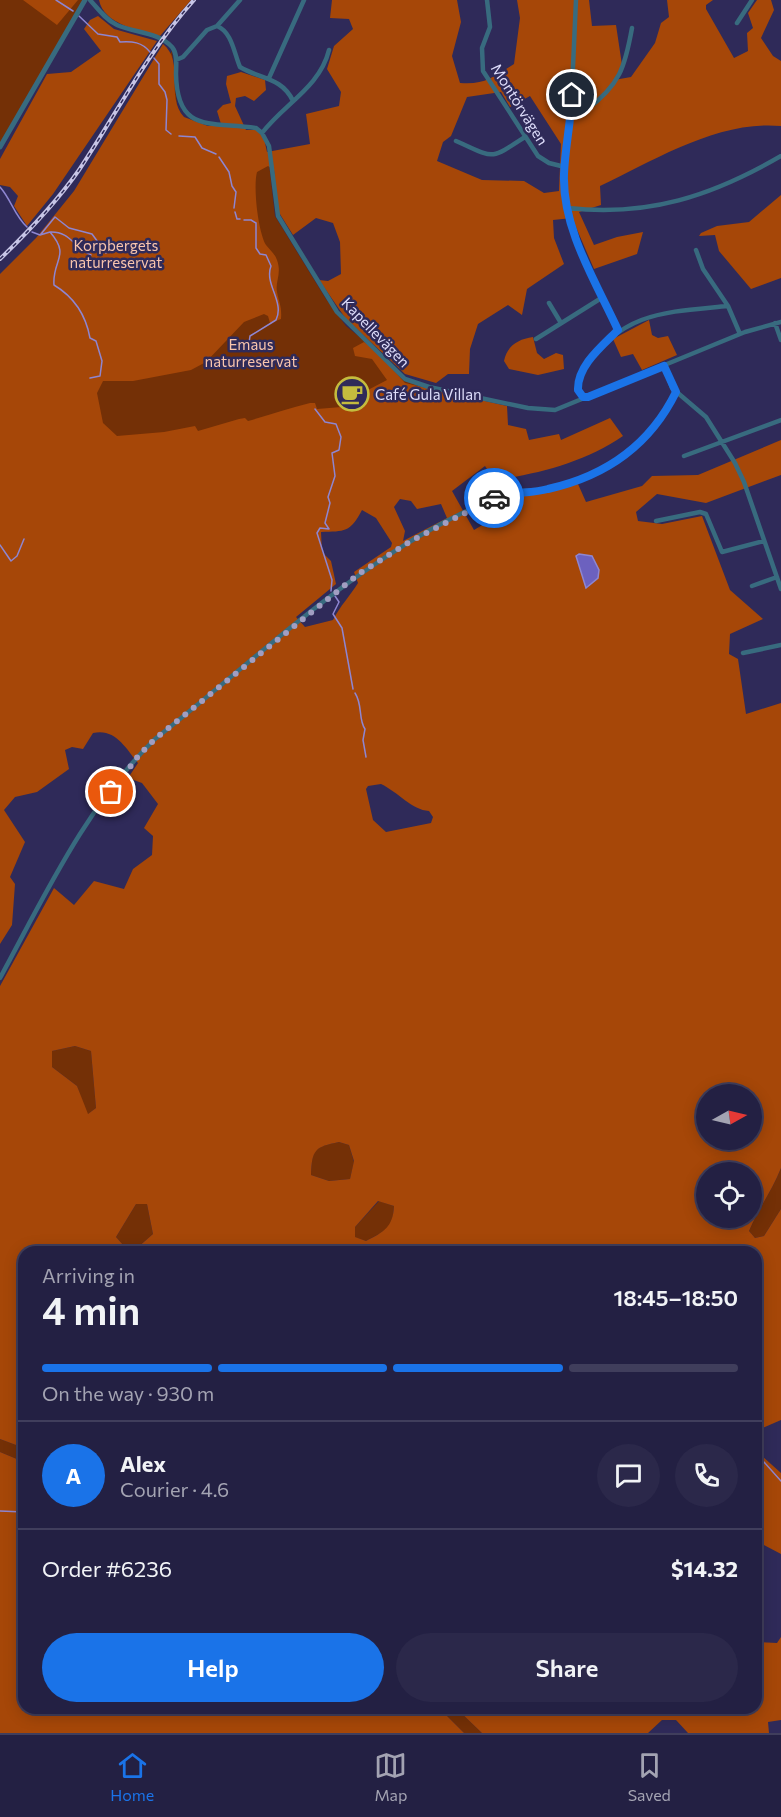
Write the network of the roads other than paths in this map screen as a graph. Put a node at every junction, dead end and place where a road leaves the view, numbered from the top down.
1 (85, 0) edge
2 (90, 0) edge
3 (240, 0) edge
4 (304, 0) edge
5 (487, 0) edge
6 (576, 0) edge
7 (752, 0) edge
8 (737, 23) dead end
9 (217, 26) junction
10 (632, 28) dead end
11 (329, 50) dead end
12 (176, 60) junction
13 (269, 78) junction
14 (293, 100) junction
15 (571, 111) junction
16 (262, 133) junction
17 (525, 137) junction
18 (456, 141) dead end
19 (0, 147) edge
20 (781, 156) edge
21 (565, 167) junction
22 (568, 208) junction
23 (696, 250) dead end
24 (603, 297) junction
25 (549, 303) dead end
26 (728, 306) junction
27 (781, 322) edge
28 (561, 323) junction
29 (774, 323) junction
30 (618, 330) junction
31 (740, 334) junction
32 (536, 339) dead end
33 (781, 340) edge
34 (664, 366) junction
35 (676, 392) junction
36 (583, 397) junction
37 (781, 420) edge
38 (722, 441) junction
39 (684, 456) dead end
40 (656, 521) dead end
41 (764, 541) junction
42 (777, 577) junction
43 (752, 586) dead end
44 (781, 590) edge
45 (781, 645) edge
46 (743, 653) dead end
47 (0, 978) edge

1 - 19 street
2 - 12 street
3 - 9 street
4 - 13 street
5 - 17 street, Montörvägen
6 - 15 street
7 - 8 street
9 - 12 street
9 - 13 street
10 - 15 street
11 - 14 street
12 - 16 street
13 - 14 street
14 - 16 street
15 - 21 street
16 - 36 street, Kapellevägen
17 - 18 street
17 - 21 street, Montörvägen
20 - 22 street
21 - 22 street
22 - 24 street
23 - 26 street
24 - 28 street
24 - 30 street
25 - 28 street
26 - 30 street
26 - 31 street
27 - 29 street, Kapellevägen
28 - 32 street
29 - 31 street, Kapellevägen
29 - 33 street
30 - 36 street
31 - 34 street, Kapellevägen
34 - 35 street
34 - 36 street, Kapellevägen
35 - 38 street
35 - 47 street
37 - 38 street
38 - 39 street
38 - 41 street
40 - 41 street
41 - 42 street
42 - 43 street
42 - 44 street
45 - 46 street

